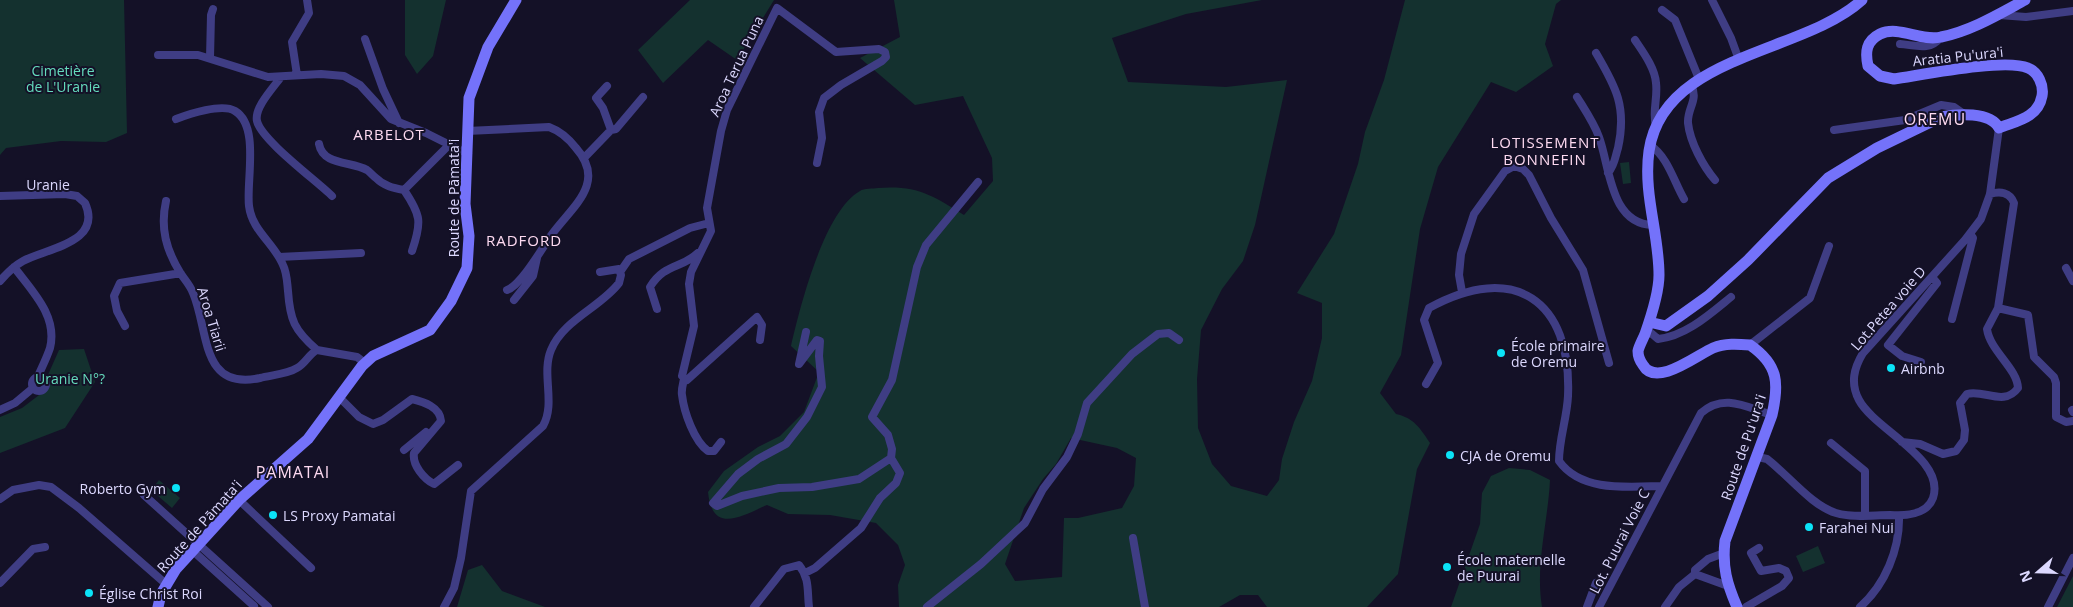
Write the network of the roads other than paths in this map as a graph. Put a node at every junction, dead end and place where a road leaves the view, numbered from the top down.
1 (307, 0) edge
2 (515, 0) edge
3 (1712, 0) edge
4 (1862, 0) edge
5 (2024, 0) edge
6 (213, 9) dead end
7 (1662, 10) dead end
8 (2073, 11) edge
9 (1999, 16) junction
10 (1940, 38) junction
11 (366, 39) dead end
12 (1635, 40) dead end
13 (1900, 44) dead end
14 (1596, 53) dead end
15 (158, 55) dead end
16 (210, 58) junction
17 (1739, 60) junction
18 (297, 75) junction
19 (281, 77) junction
20 (1695, 82) junction
21 (607, 86) dead end
22 (643, 97) dead end
23 (1577, 97) dead end
24 (1965, 116) junction
25 (176, 119) dead end
26 (399, 123) junction
27 (1999, 128) junction
28 (1657, 129) junction
29 (611, 130) junction
30 (1834, 130) dead end
31 (467, 131) junction
32 (319, 144) dead end
33 (448, 145) junction
34 (1650, 145) junction
35 (468, 154) junction
36 (584, 158) junction
37 (817, 162) dead end
38 (1608, 173) junction
39 (1716, 180) dead end
40 (978, 182) dead end
41 (404, 190) junction
42 (1990, 194) junction
43 (0, 196) edge
44 (332, 196) dead end
45 (1684, 199) dead end
46 (166, 201) dead end
47 (709, 223) junction
48 (1653, 225) junction
49 (1970, 234) junction
50 (1829, 246) dead end
51 (412, 251) dead end
52 (699, 252) junction
53 (361, 253) dead end
54 (538, 256) junction
55 (279, 257) junction
56 (14, 267) junction
57 (2066, 268) dead end
58 (600, 272) dead end
59 (620, 272) junction
60 (181, 274) junction
61 (1932, 277) junction
62 (0, 281) edge
63 (2073, 281) edge
64 (508, 290) dead end
65 (1462, 292) junction
66 (1731, 297) dead end
67 (514, 300) dead end
68 (1998, 308) junction
69 (657, 309) dead end
70 (1952, 319) dead end
71 (1649, 322) junction
72 (125, 326) dead end
73 (806, 332) dead end
74 (1644, 335) junction
75 (760, 340) dead end
76 (1179, 340) dead end
77 (1750, 346) junction
78 (317, 350) junction
79 (1921, 362) dead end
80 (1609, 363) dead end
81 (362, 366) junction
82 (684, 379) junction
83 (1426, 384) dead end
84 (339, 398) junction
85 (0, 410) edge
86 (439, 414) junction
87 (1772, 415) junction
88 (2073, 421) edge
89 (721, 442) dead end
90 (1902, 442) junction
91 (1831, 443) dead end
92 (404, 450) dead end
93 (1758, 457) junction
94 (891, 458) junction
95 (458, 465) dead end
96 (1661, 486) junction
97 (144, 495) dead end
98 (0, 499) edge
99 (239, 500) junction
100 (1865, 516) junction
101 (1899, 516) junction
102 (1133, 538) dead end
103 (45, 547) dead end
104 (195, 548) junction
105 (1759, 548) dead end
106 (1724, 553) junction
107 (2073, 558) edge
108 (311, 568) dead end
109 (805, 573) junction
110 (1695, 574) junction
111 (0, 583) edge
112 (1596, 583) dead end
113 (166, 584) junction
114 (1728, 586) junction
115 (254, 606) edge
116 (158, 607) edge
117 (268, 607) edge
118 (444, 607) edge
119 (754, 607) edge
120 (809, 607) edge
121 (927, 607) edge
122 (1146, 607) edge
123 (1587, 607) edge
124 (1600, 607) edge
125 (1665, 607) edge
126 (1737, 607) edge
127 (1746, 607) edge
128 (1860, 607) edge
129 (2048, 607) edge

1 - 18 street
2 - 31 main road, Route de Pāmata'i
3 - 17 street
4 - 17 main road
5 - 9 main road, Aratia Pu'ura'i
6 - 16 street
7 - 20 street
8 - 9 street
9 - 10 main road, Aratia Pu'ura'i
10 - 13 street
10 - 27 main road, Aratia Pu'ura'i
11 - 26 street
12 - 28 street
14 - 38 street
15 - 16 street
16 - 19 street
17 - 20 main road
18 - 19 street
18 - 26 street
19 - 44 street
20 - 28 main road
20 - 39 street
21 - 29 street
22 - 29 street
23 - 38 street
24 - 27 main road
24 - 30 street
24 - 71 main road
25 - 55 street
26 - 33 street
27 - 42 street, Lot.Petea voie D
28 - 34 main road
29 - 36 street
31 - 35 main road, Route de Pāmata'i
31 - 36 street
32 - 41 street
33 - 35 street
33 - 41 street
34 - 45 street
34 - 48 main road
35 - 81 main road, Route de Pāmata'i
36 - 54 street
37 - 47 street, Aroa Terua Puna
38 - 48 street
40 - 94 street
41 - 51 street
42 - 49 street, Lot.Petea voie D
42 - 68 street
43 - 56 street, Uranie
46 - 60 street, Aroa Tiarii
47 - 52 street, Aroa Terua Puna
47 - 59 street
48 - 71 main road
49 - 61 street, Lot.Petea voie D
49 - 70 street
50 - 77 street
52 - 69 street
52 - 82 street, Aroa Terua Puna
53 - 55 street
54 - 64 street
54 - 67 street
55 - 78 street
56 - 62 street
56 - 85 street
57 - 63 street
58 - 59 street
59 - 118 street
60 - 72 street
60 - 78 street, Aroa Tiarii
61 - 79 street
61 - 90 street, Lot.Petea voie D
65 - 80 street
65 - 83 street, Lot. Puurai Voie C
65 - 96 street, Lot. Puurai Voie C
66 - 74 street
68 - 88 street
68 - 90 street
71 - 74 main road
73 - 94 street
74 - 77 main road
75 - 82 street
76 - 121 street
77 - 87 main road, Route de Pu'ura'i
78 - 81 street
81 - 84 main road, Route de Pāmata'i
82 - 89 street, Aroa Terua Puna
84 - 86 street
84 - 99 main road, Route de Pāmata'i
86 - 92 street
86 - 95 street
87 - 93 main road, Route de Pu'ura'i
87 - 96 street, Lot. Puurai Voie C
90 - 101 street, Lot.Petea voie D
91 - 100 street
93 - 100 street, Lot.Petea voie D
93 - 106 main road, Route de Pu'ura'i
94 - 109 street
96 - 124 street, Lot. Puurai Voie C
97 - 104 street
98 - 113 street
99 - 104 main road, Route de Pāmata'i
99 - 108 street
100 - 101 street, Lot.Petea voie D
101 - 128 street
102 - 122 street
103 - 111 street
104 - 113 main road, Route de Pāmata'i
104 - 115 street
104 - 117 street
105 - 127 street
106 - 110 street
106 - 114 main road, Route de Pu'ura'i
107 - 129 street
109 - 119 street
109 - 120 street
110 - 114 street
110 - 125 street
112 - 123 street, Lot. Puurai Voie C
113 - 116 main road, Route de Pāmata'i
114 - 126 main road, Route de Pu'ura'i

